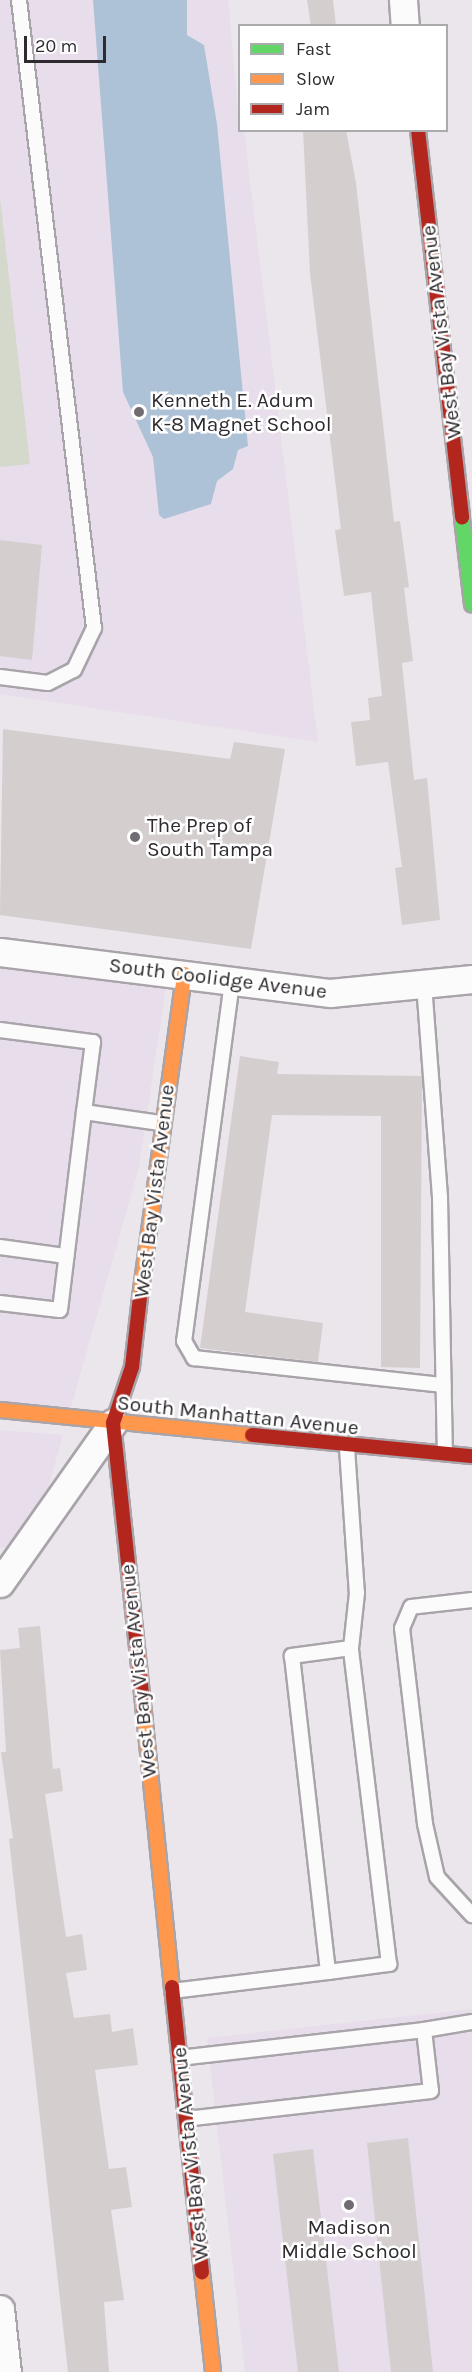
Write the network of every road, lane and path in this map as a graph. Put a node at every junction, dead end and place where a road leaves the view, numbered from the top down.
1 (19, 0) edge
2 (402, 0) edge
3 (405, 24) edge
4 (417, 132) edge
5 (472, 604) edge
6 (0, 678) edge
7 (0, 952) edge
8 (184, 974) junction
9 (472, 979) edge
10 (232, 982) junction
11 (424, 984) junction
12 (0, 1030) edge
13 (84, 1112) junction
14 (160, 1123) junction
15 (0, 1247) edge
16 (66, 1256) junction
17 (0, 1303) edge
18 (444, 1384) junction
19 (0, 1410) edge
20 (113, 1423) junction
21 (347, 1448) junction
22 (445, 1455) junction
23 (472, 1456) edge
24 (0, 1583) edge
25 (472, 1600) edge
26 (351, 1648) junction
27 (472, 1914) edge
28 (328, 1972) junction
29 (172, 1991) junction
30 (472, 2022) edge
31 (424, 2030) junction
32 (179, 2058) junction
33 (186, 2119) junction
34 (0, 2308) edge
35 (8, 2372) edge
36 (213, 2372) edge

1 - 6 lane
2 - 3 street
4 - 5 street, West Bay Vista Avenue
7 - 8 street, South Coolidge Avenue
8 - 10 street, South Coolidge Avenue
8 - 14 street, West Bay Vista Avenue
9 - 11 street, South Coolidge Avenue
10 - 11 street, South Coolidge Avenue
10 - 18 lane
11 - 18 lane
12 - 13 lane
13 - 14 lane
13 - 16 lane
14 - 20 street, West Bay Vista Avenue
15 - 16 lane
16 - 17 lane
18 - 22 lane
19 - 20 street, South Manhattan Avenue
20 - 21 street, South Manhattan Avenue
20 - 24 street
20 - 29 street, West Bay Vista Avenue
21 - 22 street, South Manhattan Avenue
21 - 26 lane
22 - 23 street, South Manhattan Avenue
25 - 27 lane
26 - 28 lane
26 - 28 lane
28 - 29 lane
29 - 32 street, West Bay Vista Avenue
30 - 31 lane
31 - 32 lane
31 - 33 lane
32 - 33 street, West Bay Vista Avenue
33 - 36 street, West Bay Vista Avenue
34 - 35 street

